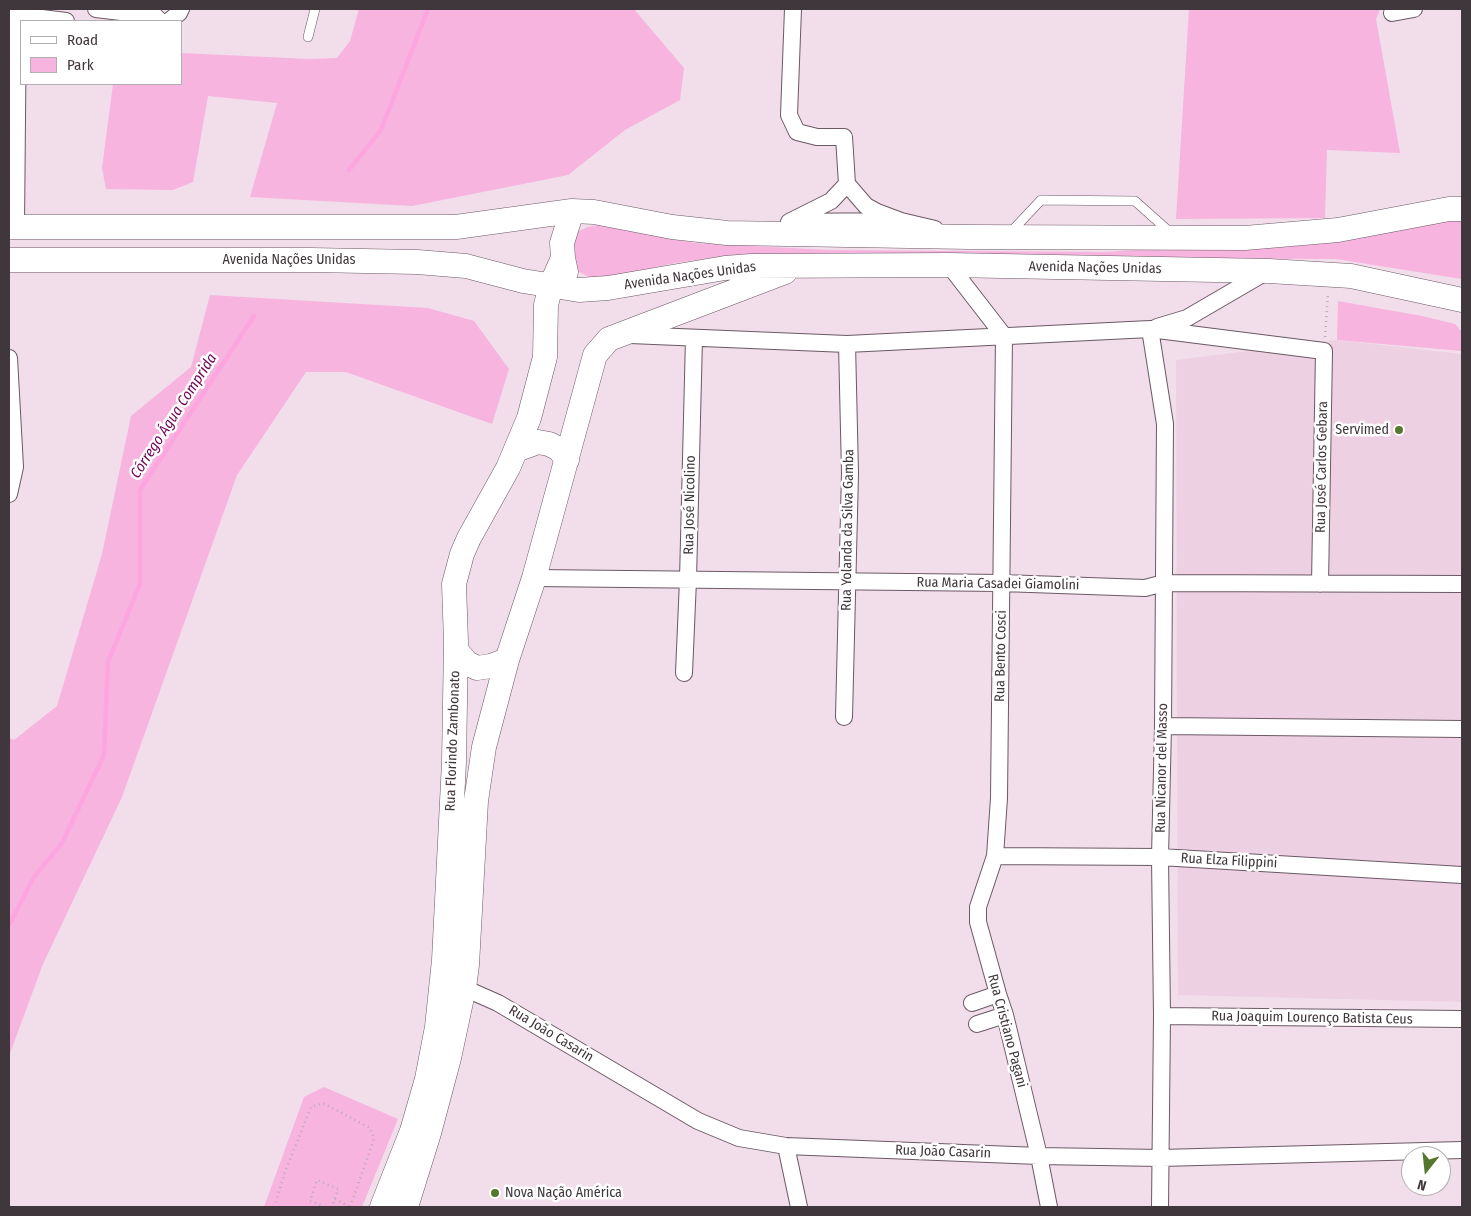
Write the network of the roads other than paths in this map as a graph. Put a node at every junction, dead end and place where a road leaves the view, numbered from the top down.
1 (96, 9) edge
2 (181, 9) edge
3 (315, 9) edge
4 (793, 9) edge
5 (1414, 9) edge
6 (14, 12) edge
7 (1392, 12) dead end
8 (60, 20) edge
9 (159, 20) edge
10 (170, 20) edge
11 (308, 37) dead end
12 (847, 184) junction
13 (1462, 209) edge
14 (572, 211) junction
15 (901, 221) junction
16 (789, 222) junction
17 (11, 233) edge
18 (727, 233) junction
19 (969, 237) junction
20 (1007, 237) junction
21 (1176, 237) junction
22 (563, 258) junction
23 (9, 260) edge
24 (948, 265) junction
25 (801, 266) junction
26 (1269, 271) junction
27 (523, 281) junction
28 (551, 285) junction
29 (579, 290) junction
30 (1427, 292) junction
31 (1462, 300) edge
32 (1462, 311) edge
33 (1150, 329) junction
34 (624, 334) junction
35 (1004, 336) junction
36 (694, 338) junction
37 (847, 344) junction
38 (545, 357) junction
39 (9, 358) edge
40 (516, 450) junction
41 (567, 460) junction
42 (9, 494) edge
43 (534, 578) junction
44 (688, 580) junction
45 (847, 582) junction
46 (1002, 582) junction
47 (1164, 583) junction
48 (1320, 584) junction
49 (1462, 584) edge
50 (456, 650) junction
51 (507, 660) junction
52 (684, 673) dead end
53 (844, 717) dead end
54 (1163, 726) junction
55 (1462, 729) edge
56 (995, 856) junction
57 (1160, 857) junction
58 (1462, 875) edge
59 (464, 988) junction
60 (998, 994) junction
61 (972, 1003) dead end
62 (1005, 1015) junction
63 (1162, 1016) junction
64 (1462, 1019) edge
65 (977, 1024) dead end
66 (786, 1146) junction
67 (1462, 1150) edge
68 (1039, 1156) junction
69 (1161, 1158) junction
70 (382, 1207) edge
71 (406, 1207) edge
72 (799, 1207) edge
73 (1049, 1207) edge
74 (1160, 1207) edge

1 - 9 street
2 - 10 street
3 - 11 lane
4 - 12 street
5 - 7 street
6 - 8 street
6 - 17 street
12 - 15 street
12 - 16 street
13 - 21 main road
14 - 17 main road
14 - 18 main road
14 - 22 main road
15 - 16 street
15 - 19 street
16 - 18 street
18 - 19 main road
19 - 20 main road
20 - 21 main road
20 - 21 lane
22 - 28 main road, Rua Florindo Zambonato
22 - 29 main road
23 - 27 main road, Avenida Nações Unidas
24 - 25 main road, Avenida Nações Unidas
24 - 26 main road, Avenida Nações Unidas
24 - 35 street
25 - 29 main road, Avenida Nações Unidas
25 - 34 main road, Rua Florindo Zambonato
26 - 30 main road, Avenida Nações Unidas
26 - 33 street
27 - 28 main road, Avenida Nações Unidas
27 - 38 main road
28 - 29 main road, Avenida Nações Unidas
28 - 38 main road, Rua Florindo Zambonato
30 - 31 main road, Avenida Nações Unidas
30 - 32 street
33 - 35 street
33 - 47 street, Rua Nicanor del Masso
33 - 48 street, Rua José Carlos Gebara
34 - 36 street
34 - 41 main road, Rua Florindo Zambonato
35 - 37 street
35 - 46 street, Rua Bento Cosci
36 - 37 street
36 - 44 street, Rua José Nicolino
37 - 45 street, Rua Yolanda da Silva Gamba
38 - 40 main road, Rua Florindo Zambonato
39 - 42 street
40 - 41 main road
40 - 50 main road, Rua Florindo Zambonato
41 - 43 main road, Rua Florindo Zambonato
43 - 44 street, Rua Maria Casadei Giamolini
43 - 51 main road, Rua Florindo Zambonato
44 - 45 street, Rua Maria Casadei Giamolini
44 - 52 street, Rua José Nicolino
45 - 46 street, Rua Maria Casadei Giamolini
45 - 53 street, Rua Yolanda da Silva Gamba
46 - 47 street, Rua Maria Casadei Giamolini
46 - 56 street, Rua Bento Cosci
47 - 48 street, Rua Maria Casadei Giamolini
47 - 54 street, Rua Nicanor del Masso
48 - 49 street, Rua Maria Casadei Giamolini
50 - 51 main road
50 - 70 main road, Rua Florindo Zambonato
51 - 59 main road, Rua Florindo Zambonato
54 - 55 street
54 - 57 street, Rua Nicanor del Masso
56 - 57 street, Rua Elza Filippini
56 - 60 street, Rua Cristiano Pagani
57 - 58 street, Rua Elza Filippini
57 - 63 street, Rua Nicanor del Masso
59 - 66 street, Rua João Casarin
59 - 71 main road, Rua Florindo Zambonato
60 - 61 street
60 - 62 street, Rua Cristiano Pagani
62 - 65 street
62 - 68 street, Rua Cristiano Pagani
63 - 64 street, Rua Joaquim Lourenço Batista Ceus
63 - 69 street, Rua Nicanor del Masso
66 - 68 street, Rua João Casarin
66 - 72 street
67 - 69 street, Rua João Casarin
68 - 69 street, Rua João Casarin
68 - 73 street, Rua Cristiano Pagani
69 - 74 street, Rua Nicanor del Masso

